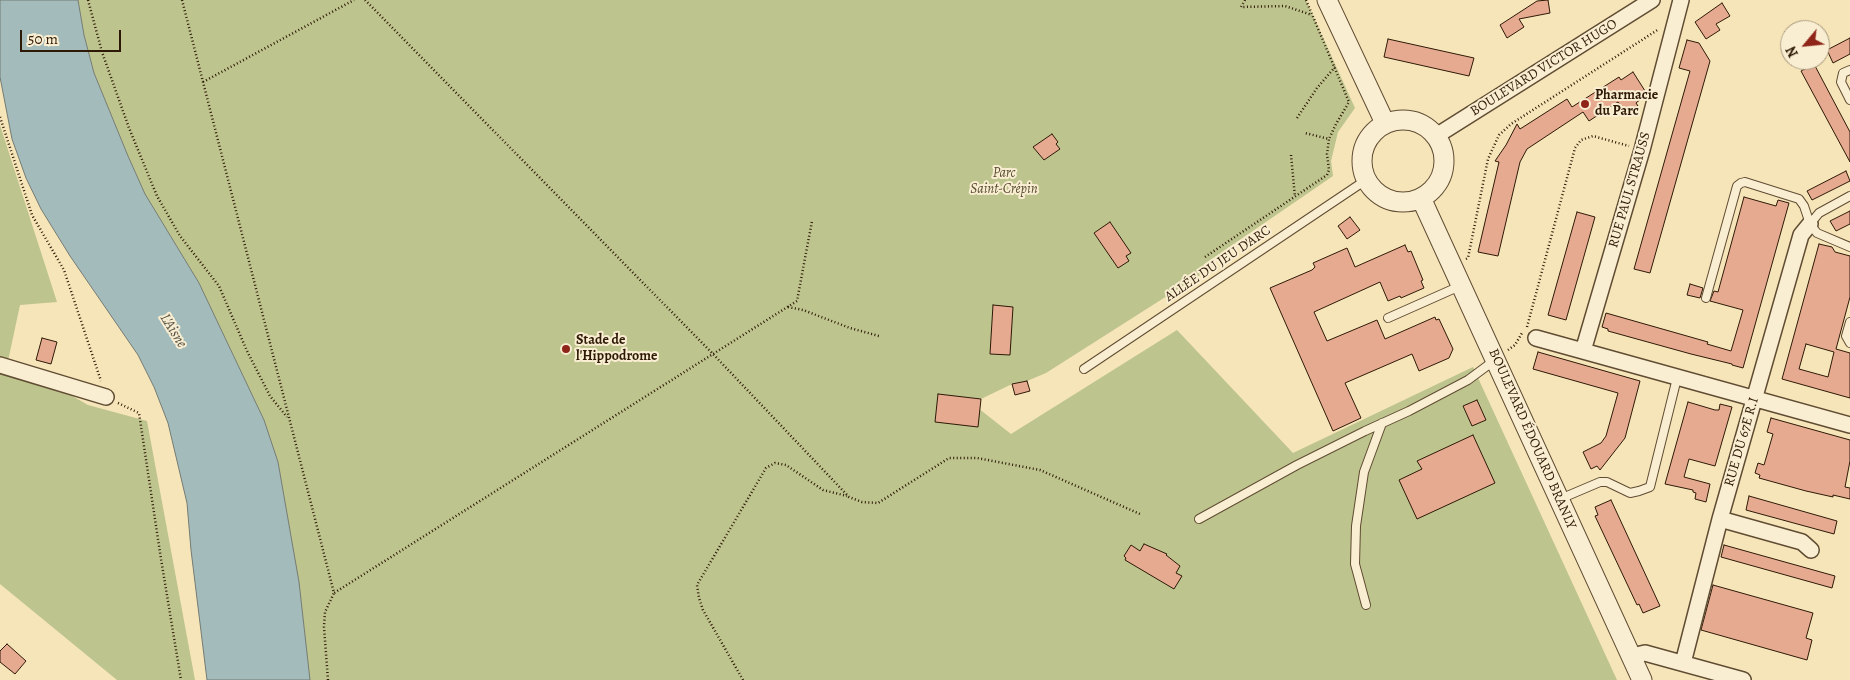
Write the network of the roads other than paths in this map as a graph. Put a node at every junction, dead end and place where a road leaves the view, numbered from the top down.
1 (1327, 0) edge
2 (1652, 0) edge
3 (1681, 0) edge
4 (1850, 70) edge
5 (1850, 100) edge
6 (1385, 123) junction
7 (1436, 136) junction
8 (1366, 180) junction
9 (1850, 196) edge
10 (1422, 198) junction
11 (1810, 224) junction
12 (1850, 247) edge
13 (1462, 285) junction
14 (1706, 298) dead end
15 (1388, 318) dead end
16 (1850, 322) edge
17 (1536, 338) dead end
18 (1850, 343) edge
19 (1583, 351) junction
20 (1496, 359) junction
21 (0, 365) edge
22 (1084, 369) dead end
23 (1677, 378) junction
24 (106, 396) dead end
25 (1754, 399) junction
26 (1382, 423) junction
27 (1850, 425) edge
28 (1560, 500) junction
29 (1720, 518) junction
30 (1199, 519) dead end
31 (1810, 550) dead end
32 (1366, 605) dead end
33 (1632, 656) junction
34 (1683, 663) junction
35 (1642, 680) edge
36 (1743, 680) edge

1 - 6 street
2 - 7 street, BOULEVARD VICTOR HUGO
3 - 19 street, RUE PAUL STRAUSS
4 - 5 lane
6 - 7 street
6 - 8 street
7 - 10 street
8 - 10 street
8 - 22 lane, ALLÉE DU JEU D'ARC
9 - 11 lane
10 - 13 street, BOULEVARD ÉDOUARD BRANLY
11 - 12 lane
11 - 14 lane
11 - 25 street, RUE DU 67E R.I
13 - 15 lane
13 - 20 street, BOULEVARD ÉDOUARD BRANLY
16 - 18 lane
17 - 19 street
19 - 23 street
20 - 26 lane
20 - 28 street, BOULEVARD ÉDOUARD BRANLY
21 - 24 street
23 - 25 street
23 - 28 lane
25 - 27 street
25 - 29 street, RUE DU 67E R.I
26 - 30 lane
26 - 32 lane
28 - 33 street, BOULEVARD ÉDOUARD BRANLY
29 - 31 street
29 - 34 street, RUE DU 67E R.I
33 - 34 street
33 - 35 street, BOULEVARD ÉDOUARD BRANLY
34 - 36 street

